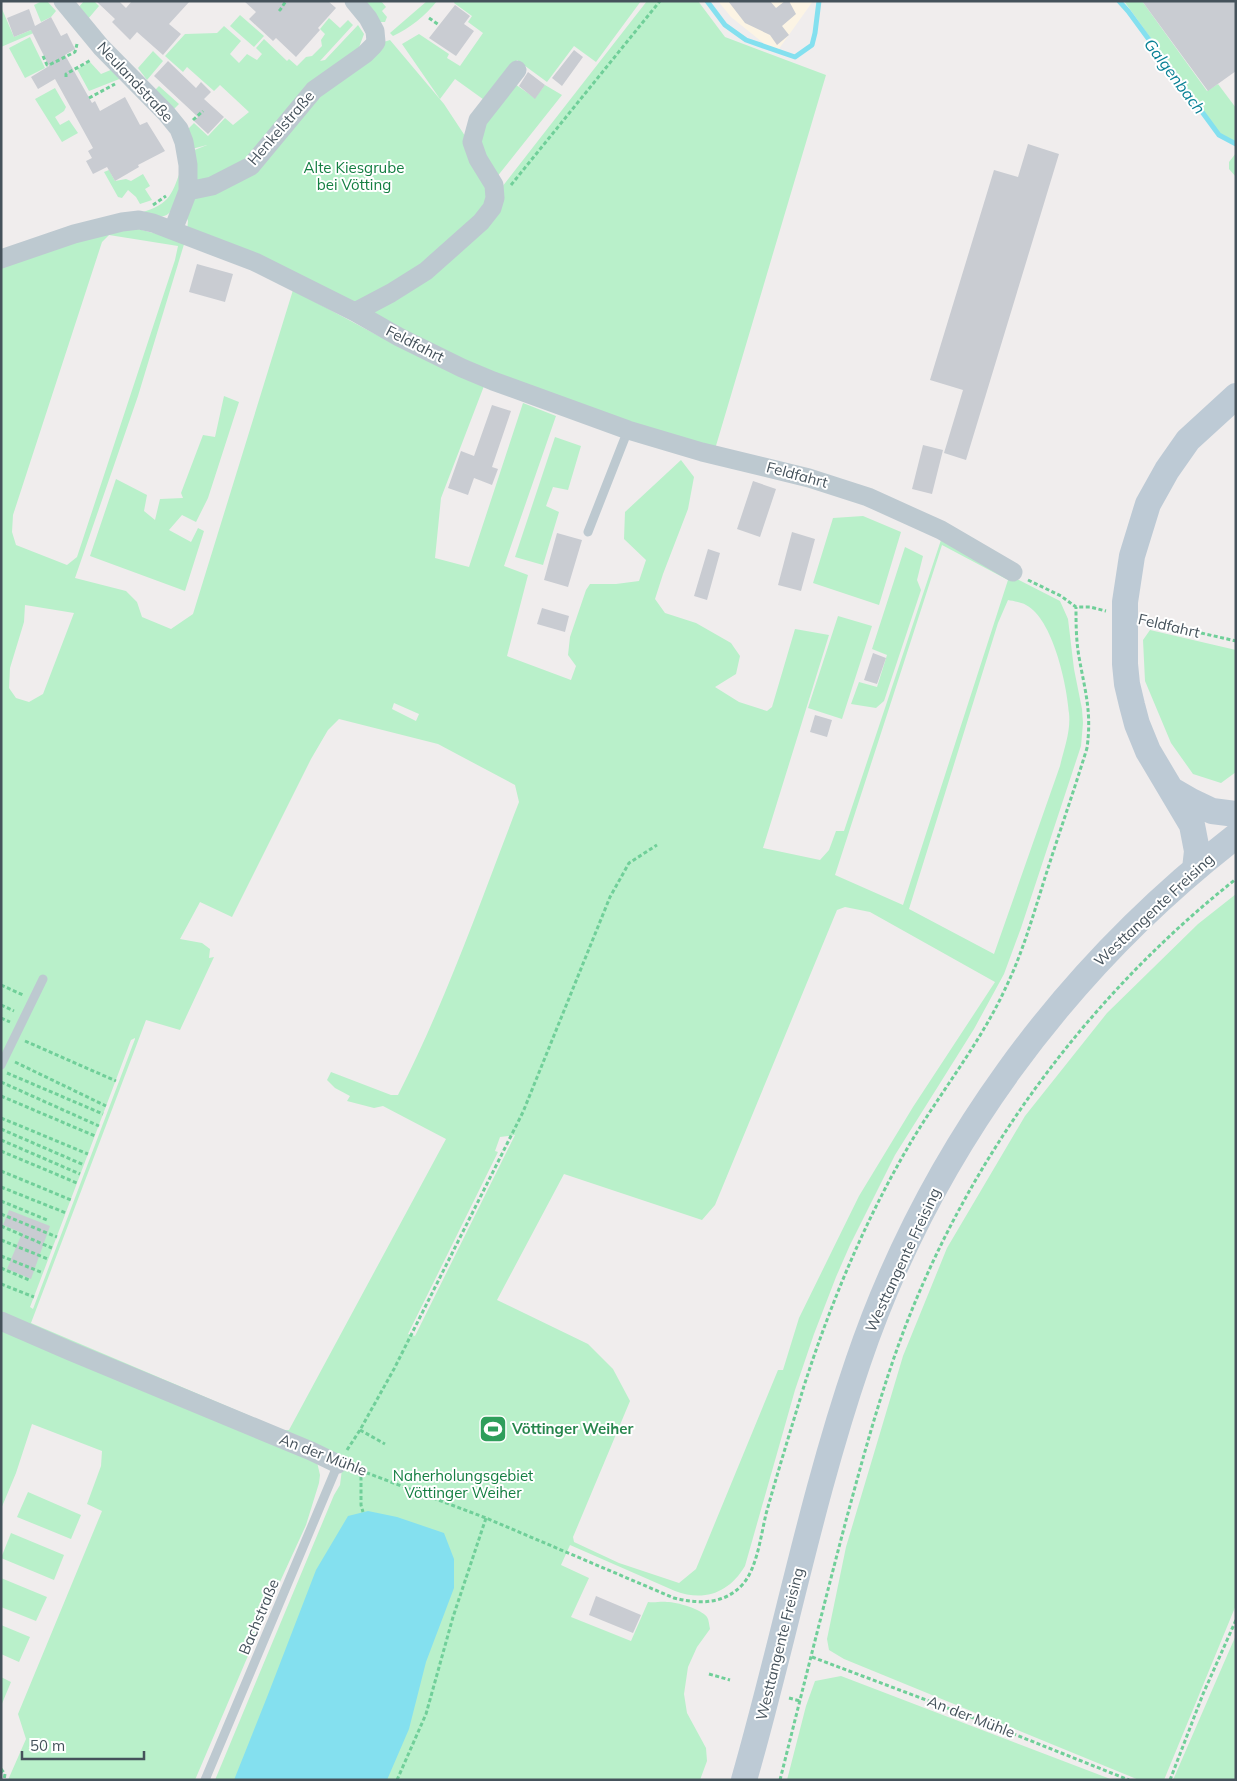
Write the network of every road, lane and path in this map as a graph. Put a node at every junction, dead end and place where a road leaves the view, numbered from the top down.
1 (62, 1) edge
2 (286, 1) edge
3 (354, 1) edge
4 (660, 1) edge
5 (278, 9) dead end
6 (429, 18) dead end
7 (439, 25) dead end
8 (74, 38) dead end
9 (106, 52) junction
10 (43, 56) dead end
11 (517, 70) dead end
12 (130, 76) junction
13 (66, 77) dead end
14 (89, 98) dead end
15 (188, 191) junction
16 (168, 192) dead end
17 (151, 206) dead end
18 (492, 208) junction
19 (173, 230) junction
20 (1, 259) edge
21 (355, 312) junction
22 (1236, 396) edge
23 (628, 430) junction
24 (588, 532) dead end
25 (1013, 572) joint
26 (1076, 607) junction
27 (1124, 615) junction
28 (1236, 641) edge
29 (1172, 790) junction
30 (1236, 814) edge
31 (1236, 836) edge
32 (657, 845) dead end
33 (1195, 870) junction
34 (1236, 879) edge
35 (43, 979) dead end
36 (1, 985) edge
37 (32, 1000) junction
38 (15, 1036) junction
39 (3, 1061) edge
40 (1, 1070) edge
41 (116, 1081) dead end
42 (1, 1082) edge
43 (1, 1096) edge
44 (106, 1106) dead end
45 (103, 1114) dead end
46 (1, 1118) edge
47 (99, 1126) dead end
48 (1, 1129) edge
49 (95, 1136) dead end
50 (1, 1140) edge
51 (1, 1151) edge
52 (88, 1154) dead end
53 (84, 1165) dead end
54 (1, 1172) edge
55 (80, 1174) dead end
56 (77, 1183) dead end
57 (1, 1187) edge
58 (71, 1200) dead end
59 (1, 1202) edge
60 (66, 1213) dead end
61 (1, 1214) edge
62 (47, 1220) dead end
63 (1, 1226) edge
64 (56, 1237) dead end
65 (1, 1240) edge
66 (52, 1248) dead end
67 (1, 1256) edge
68 (48, 1260) dead end
69 (1, 1268) edge
70 (43, 1273) dead end
71 (29, 1280) dead end
72 (1, 1284) edge
73 (34, 1297) dead end
74 (1, 1321) edge
75 (360, 1430) junction
76 (385, 1444) dead end
77 (338, 1464) junction
78 (361, 1470) junction
79 (363, 1512) dead end
80 (486, 1518) junction
81 (1236, 1620) edge
82 (812, 1657) junction
83 (709, 1674) dead end
84 (730, 1680) dead end
85 (789, 1698) dead end
86 (800, 1701) junction
87 (1, 1770) edge
88 (4, 1780) edge
89 (205, 1780) edge
90 (398, 1780) edge
91 (744, 1780) edge
92 (780, 1780) edge
93 (1129, 1780) edge
94 (1170, 1780) edge

1 - 9 street, Neulandstraße
2 - 5 path
3 - 15 street, Henkelstraße
4 - 18 path
6 - 7 path
8 - 10 path
9 - 12 street, Neulandstraße
9 - 13 path
11 - 18 street
12 - 14 path
12 - 15 street, Neulandstraße
15 - 19 street, Neulandstraße
16 - 17 path
18 - 21 street
19 - 20 street, Feldfahrt
19 - 21 street, Feldfahrt
21 - 23 street, Feldfahrt
22 - 27 main road
23 - 24 lane
23 - 25 street, Feldfahrt
25 - 26 path, Feldfahrt
26 - 27 path, Feldfahrt
26 - 80 path, An der Mühle
27 - 28 path, Feldfahrt
27 - 29 main road
29 - 30 main road
29 - 33 main road
31 - 33 main road, Westtangente Freising
32 - 75 path
33 - 91 main road, Westtangente Freising
34 - 82 path
35 - 37 lane
36 - 37 path
37 - 38 lane
38 - 39 lane
38 - 41 path
39 - 44 path
40 - 45 path
42 - 47 path
43 - 49 path
46 - 52 path
48 - 53 path
50 - 55 path
51 - 56 path
54 - 58 path
57 - 60 path
59 - 62 path
61 - 64 path
63 - 66 path
65 - 68 path
67 - 70 path
69 - 71 path
72 - 73 path
74 - 77 street, An der Mühle
75 - 76 path
75 - 77 path
77 - 78 path, An der Mühle
77 - 89 lane, Bachstraße
78 - 79 path
78 - 80 path, An der Mühle
80 - 90 path
81 - 94 path
82 - 86 path
82 - 93 path, An der Mühle
83 - 84 path
85 - 86 path
86 - 92 path
87 - 88 path

